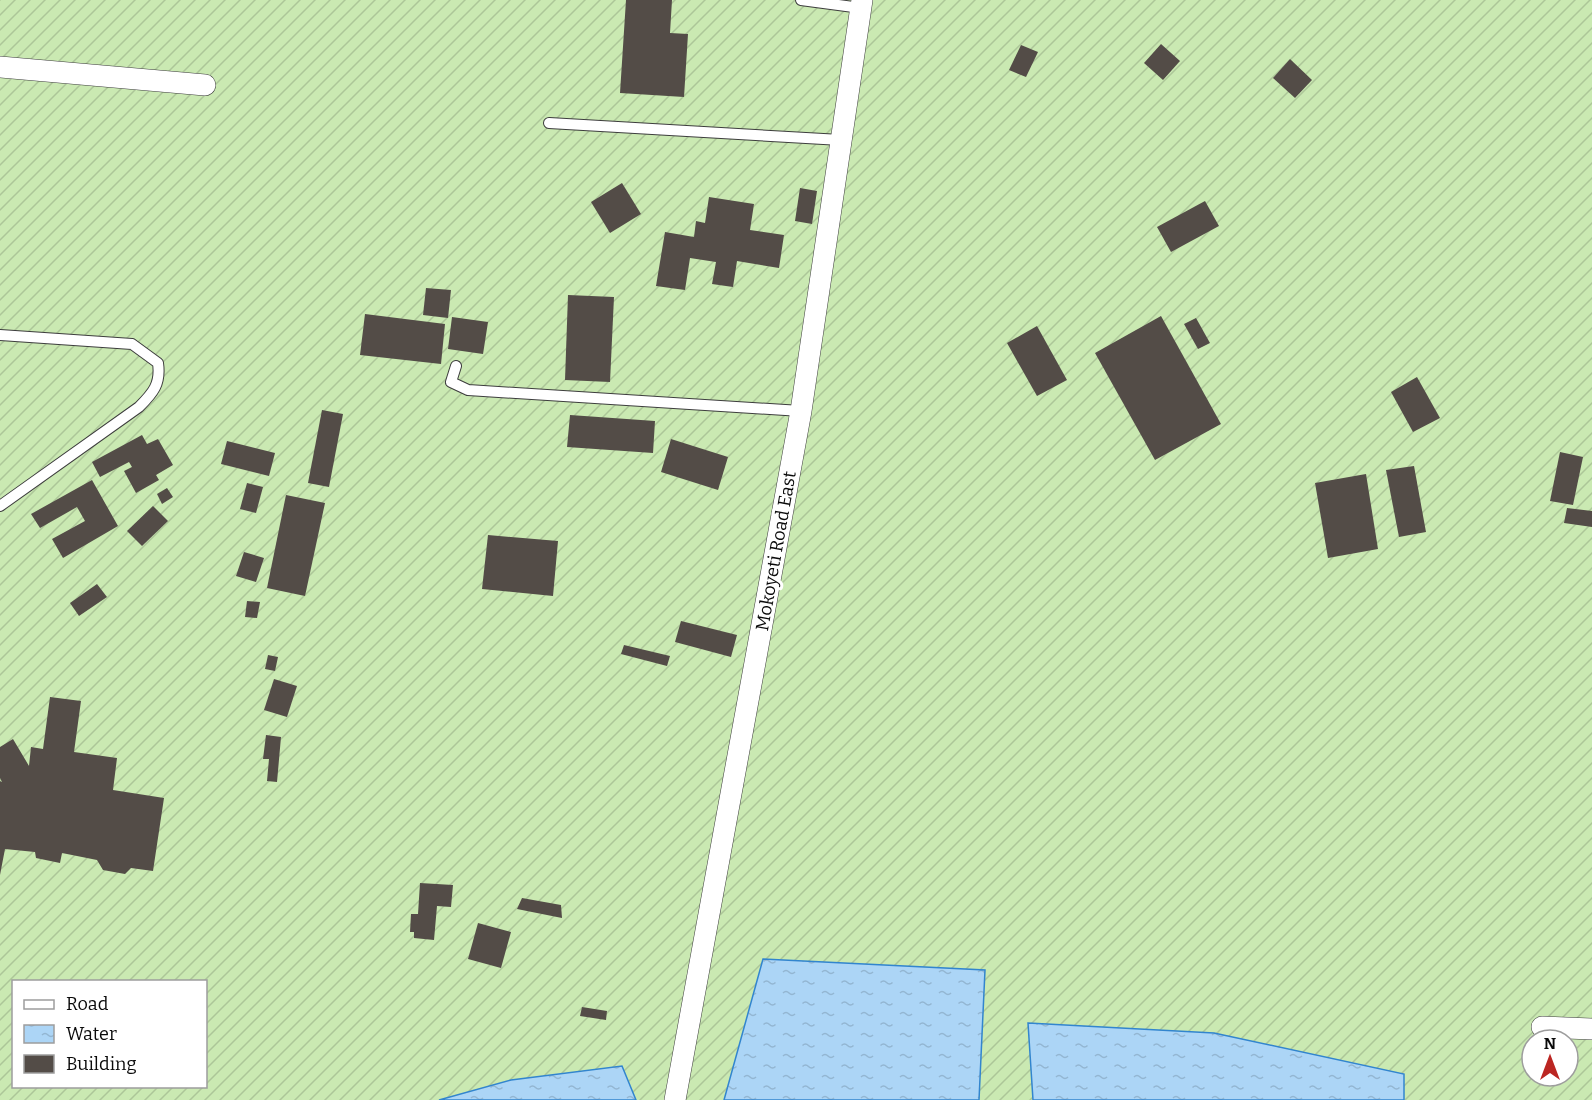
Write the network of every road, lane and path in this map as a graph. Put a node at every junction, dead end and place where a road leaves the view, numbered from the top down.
1 (801, 0) edge
2 (862, 4) edge
3 (0, 67) edge
4 (205, 85) dead end
5 (549, 123) dead end
6 (840, 140) junction
7 (0, 335) edge
8 (456, 366) dead end
9 (801, 411) junction
10 (0, 506) edge
11 (1542, 1027) dead end
12 (1592, 1029) edge
13 (675, 1100) edge

1 - 2 lane
2 - 6 street, Mokoyeti Road East
3 - 4 street
5 - 6 lane
6 - 9 street, Mokoyeti Road East
7 - 10 lane
8 - 9 lane
9 - 13 street, Mokoyeti Road East
11 - 12 street

